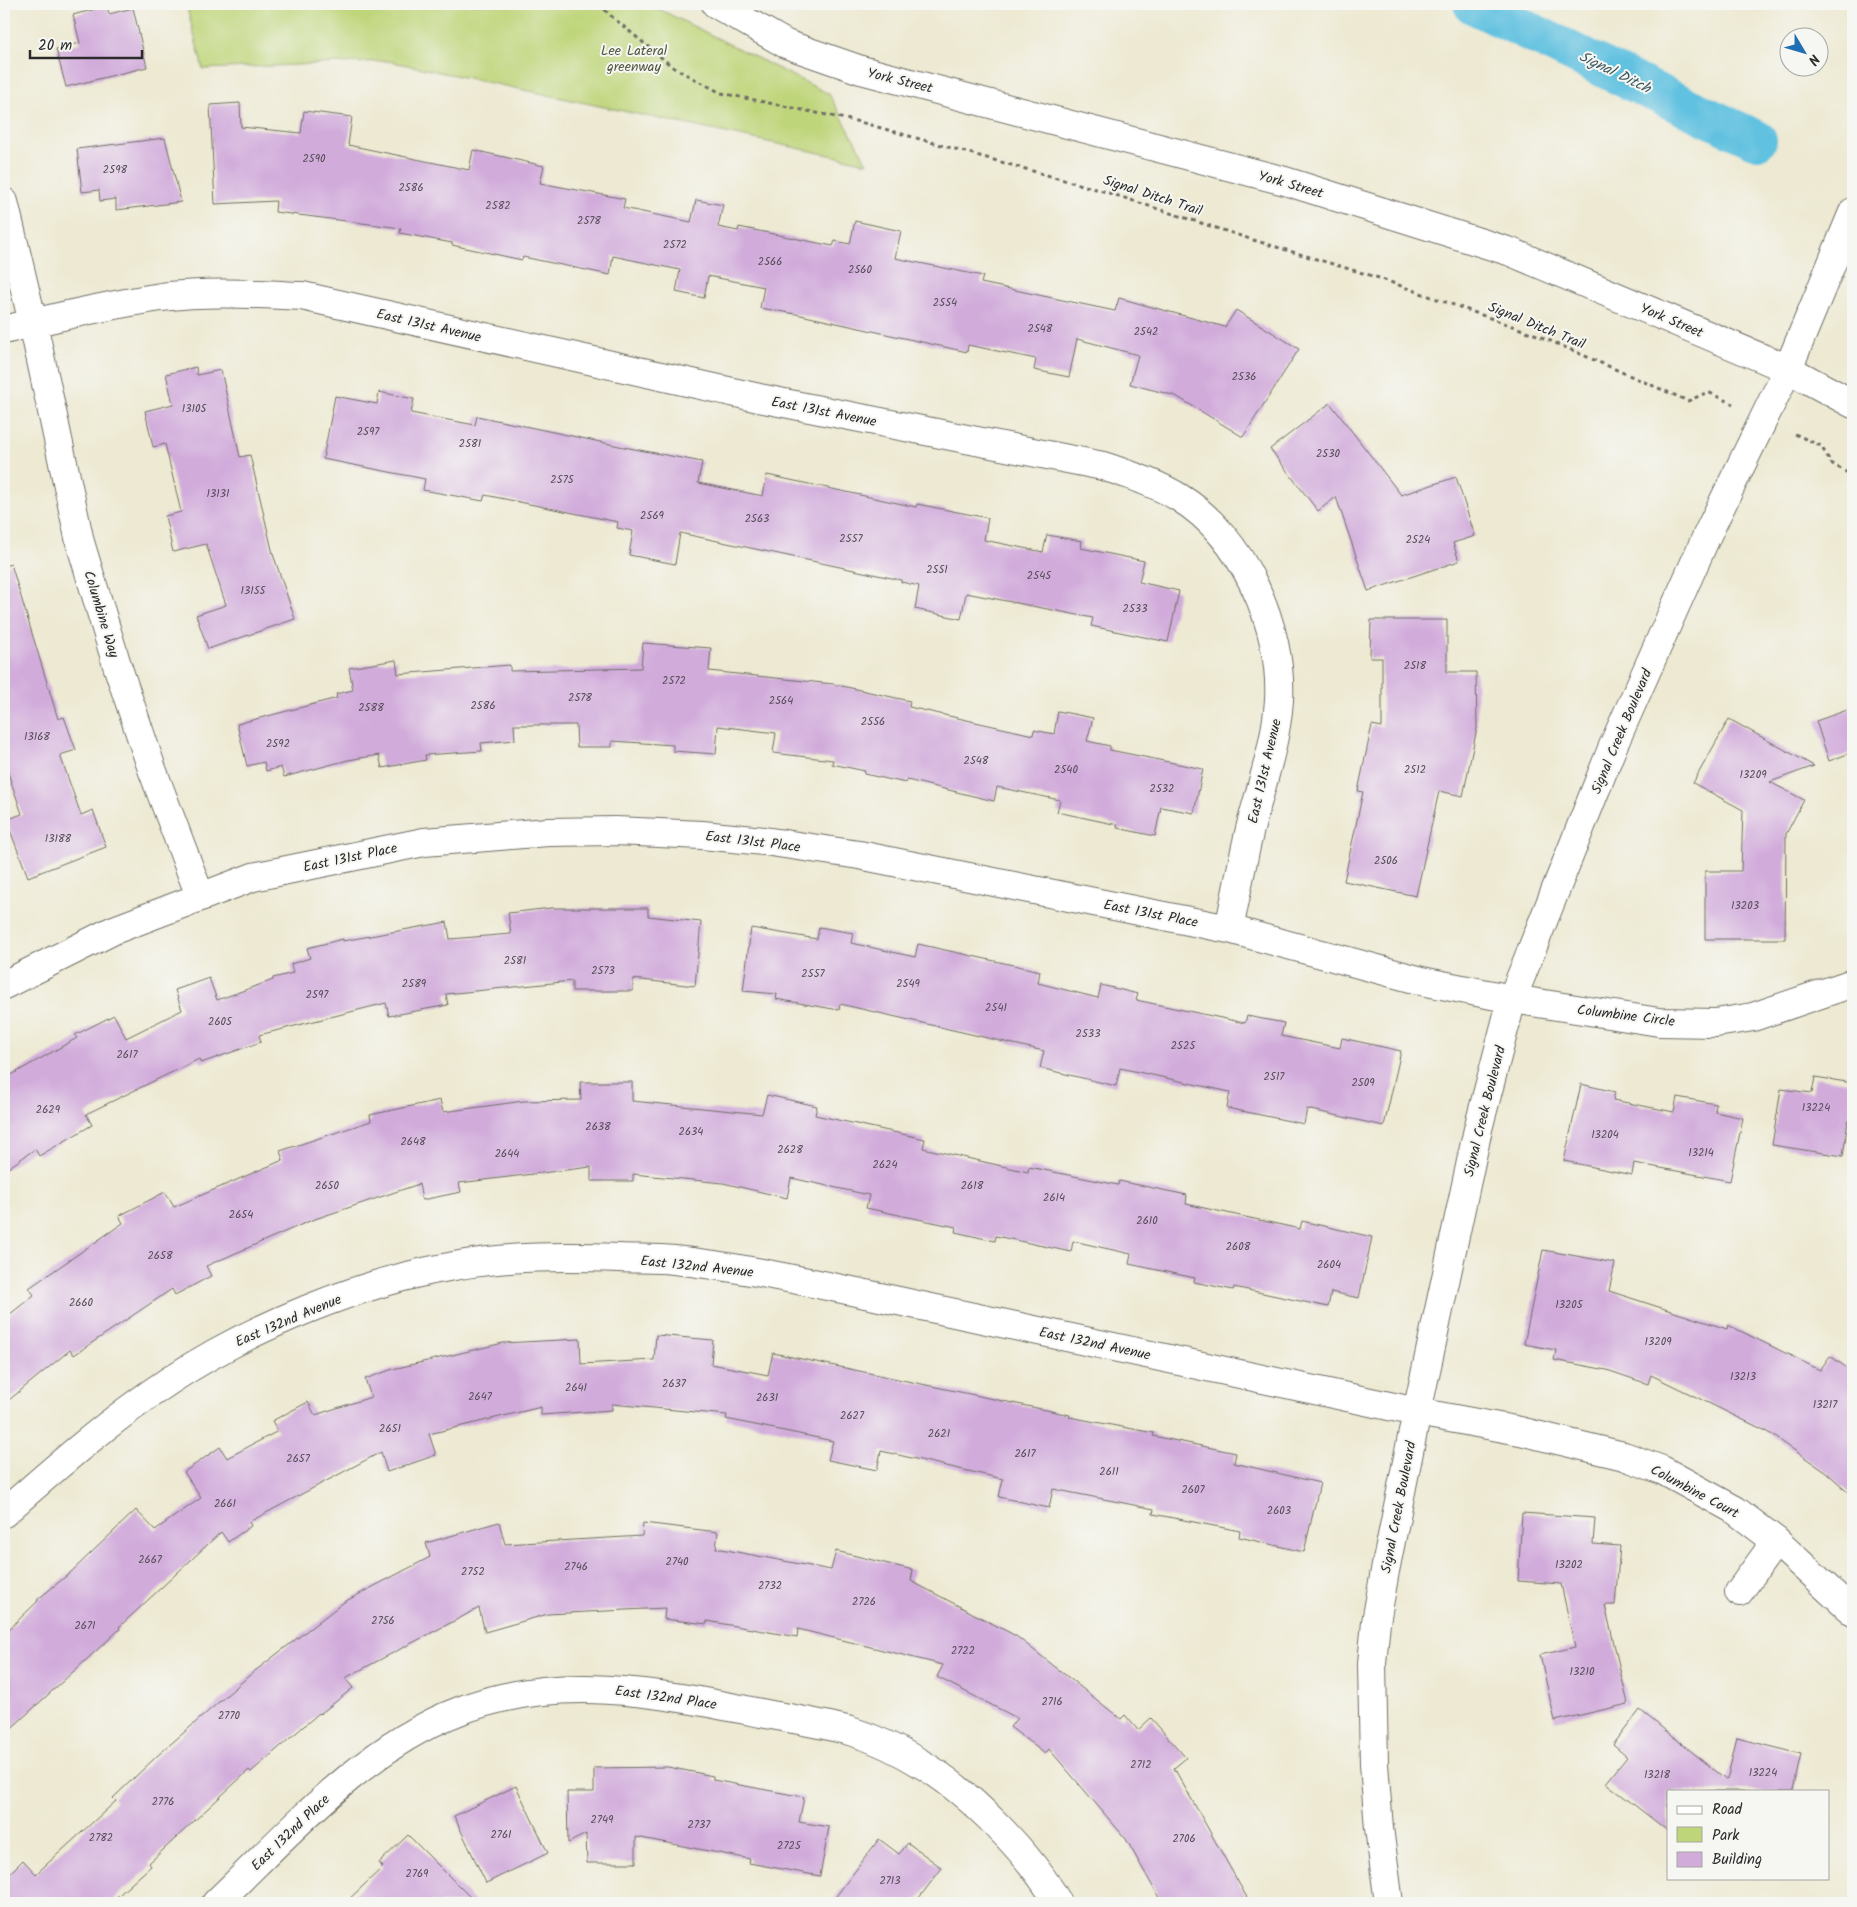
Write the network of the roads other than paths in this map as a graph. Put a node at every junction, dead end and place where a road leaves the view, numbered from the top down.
1 (716, 4) edge
2 (4, 202) edge
3 (1853, 212) edge
4 (33, 323) junction
5 (4, 330) edge
6 (1788, 369) junction
7 (1853, 404) edge
8 (200, 896) junction
9 (1229, 929) junction
10 (1853, 983) edge
11 (4, 985) edge
12 (1512, 999) junction
13 (1418, 1412) junction
14 (4, 1513) edge
15 (1776, 1541) junction
16 (1739, 1592) dead end
17 (1853, 1612) edge
18 (216, 1903) edge
19 (1058, 1903) edge
20 (1389, 1903) edge

1 - 6 street, York Street
2 - 4 street, Columbine Way
3 - 6 street, Signal Creek Boulevard
4 - 5 street, East 131st Avenue
4 - 8 street, Columbine Way
4 - 9 street, East 131st Avenue
6 - 7 street, York Street
6 - 12 street, Signal Creek Boulevard
8 - 9 street, East 131st Place
8 - 11 street, East 131st Place
9 - 12 street, East 131st Place
10 - 12 street, Columbine Circle
12 - 13 street, Signal Creek Boulevard
13 - 14 street, East 132nd Avenue
13 - 15 street, Columbine Court
13 - 20 street, Signal Creek Boulevard
15 - 16 street
15 - 17 street, Columbine Court
18 - 19 street, East 132nd Place

